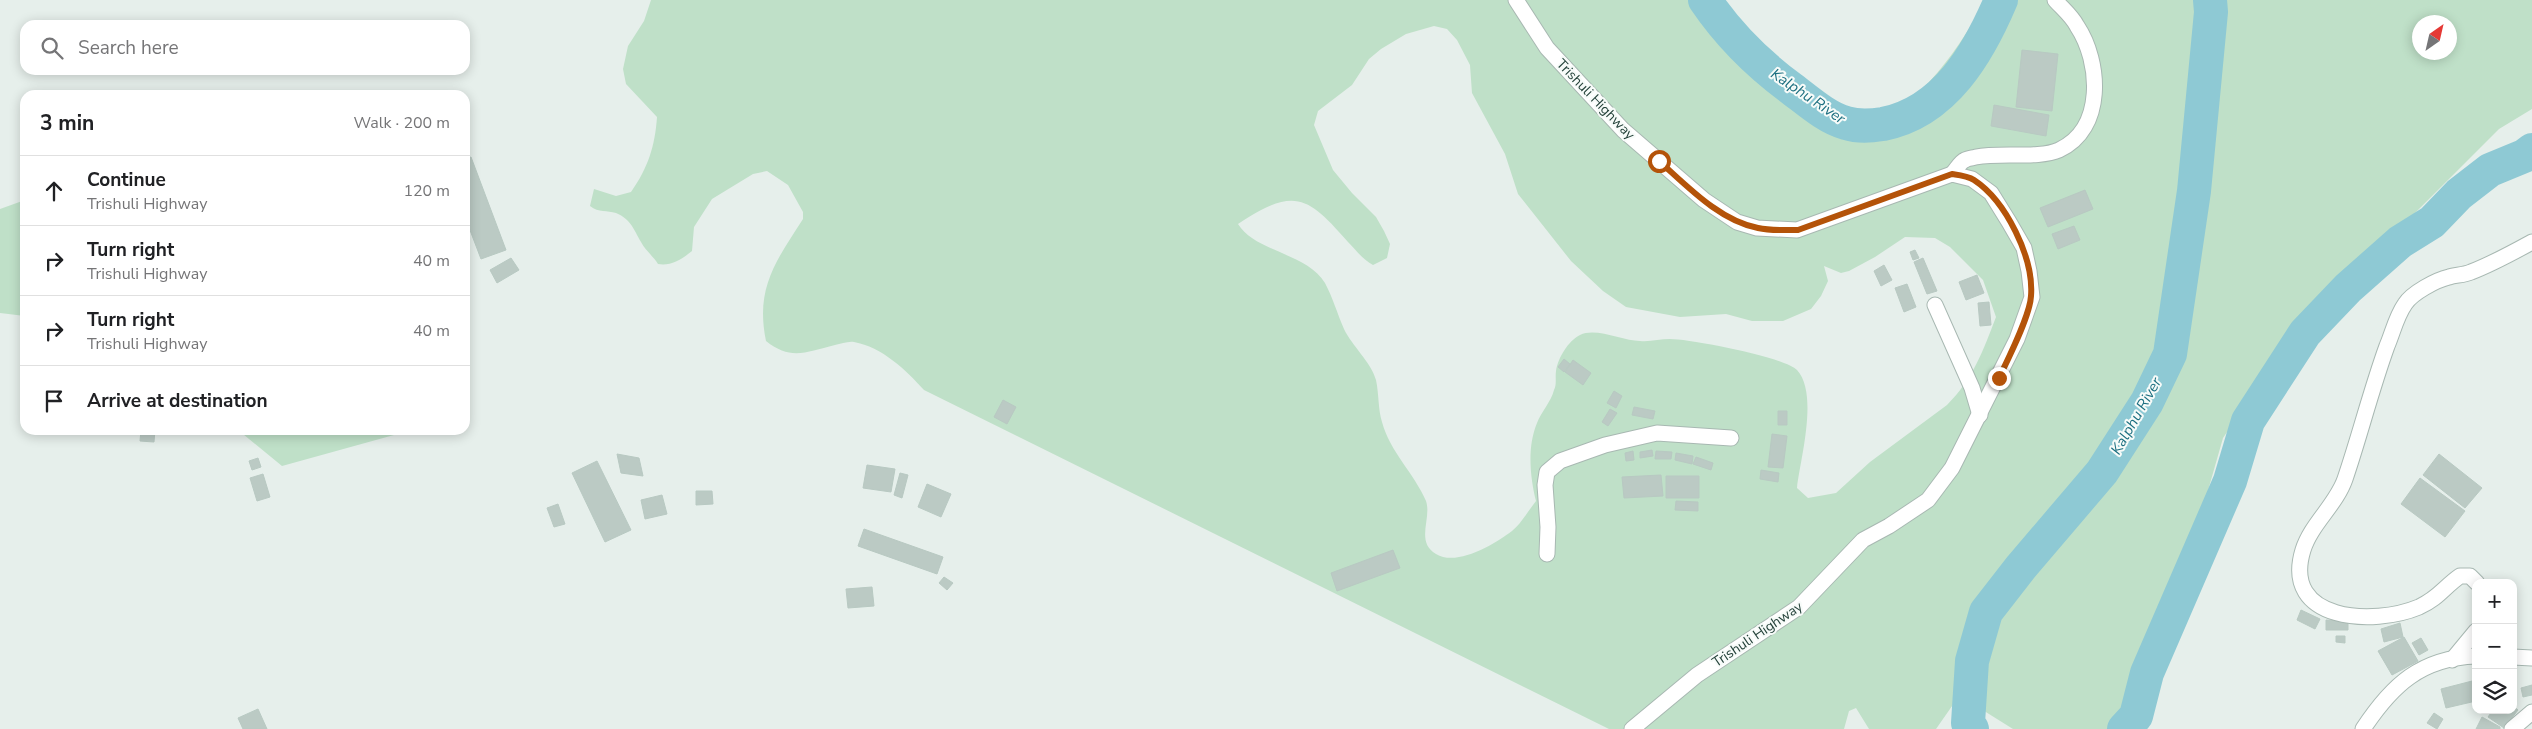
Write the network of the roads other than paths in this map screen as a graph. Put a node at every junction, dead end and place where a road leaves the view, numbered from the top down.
1 (1516, 0) edge
2 (2055, 0) edge
3 (1952, 174) junction
4 (2532, 242) edge
5 (1934, 305) dead end
6 (1980, 415) junction
7 (1731, 438) dead end
8 (1547, 554) dead end
9 (2473, 579) edge
10 (2472, 637) edge
11 (2517, 656) edge
12 (2472, 657) edge
13 (2532, 658) edge
14 (2452, 660) junction
15 (2532, 712) edge
16 (1632, 729) edge
17 (2363, 729) edge
18 (2512, 729) edge

1 - 3 street, Trishuli Highway
2 - 3 street
3 - 6 street, Trishuli Highway
4 - 9 street
5 - 6 street
6 - 16 street, Trishuli Highway
7 - 8 street
10 - 14 street
11 - 13 street
12 - 14 street
14 - 17 street
15 - 18 street

